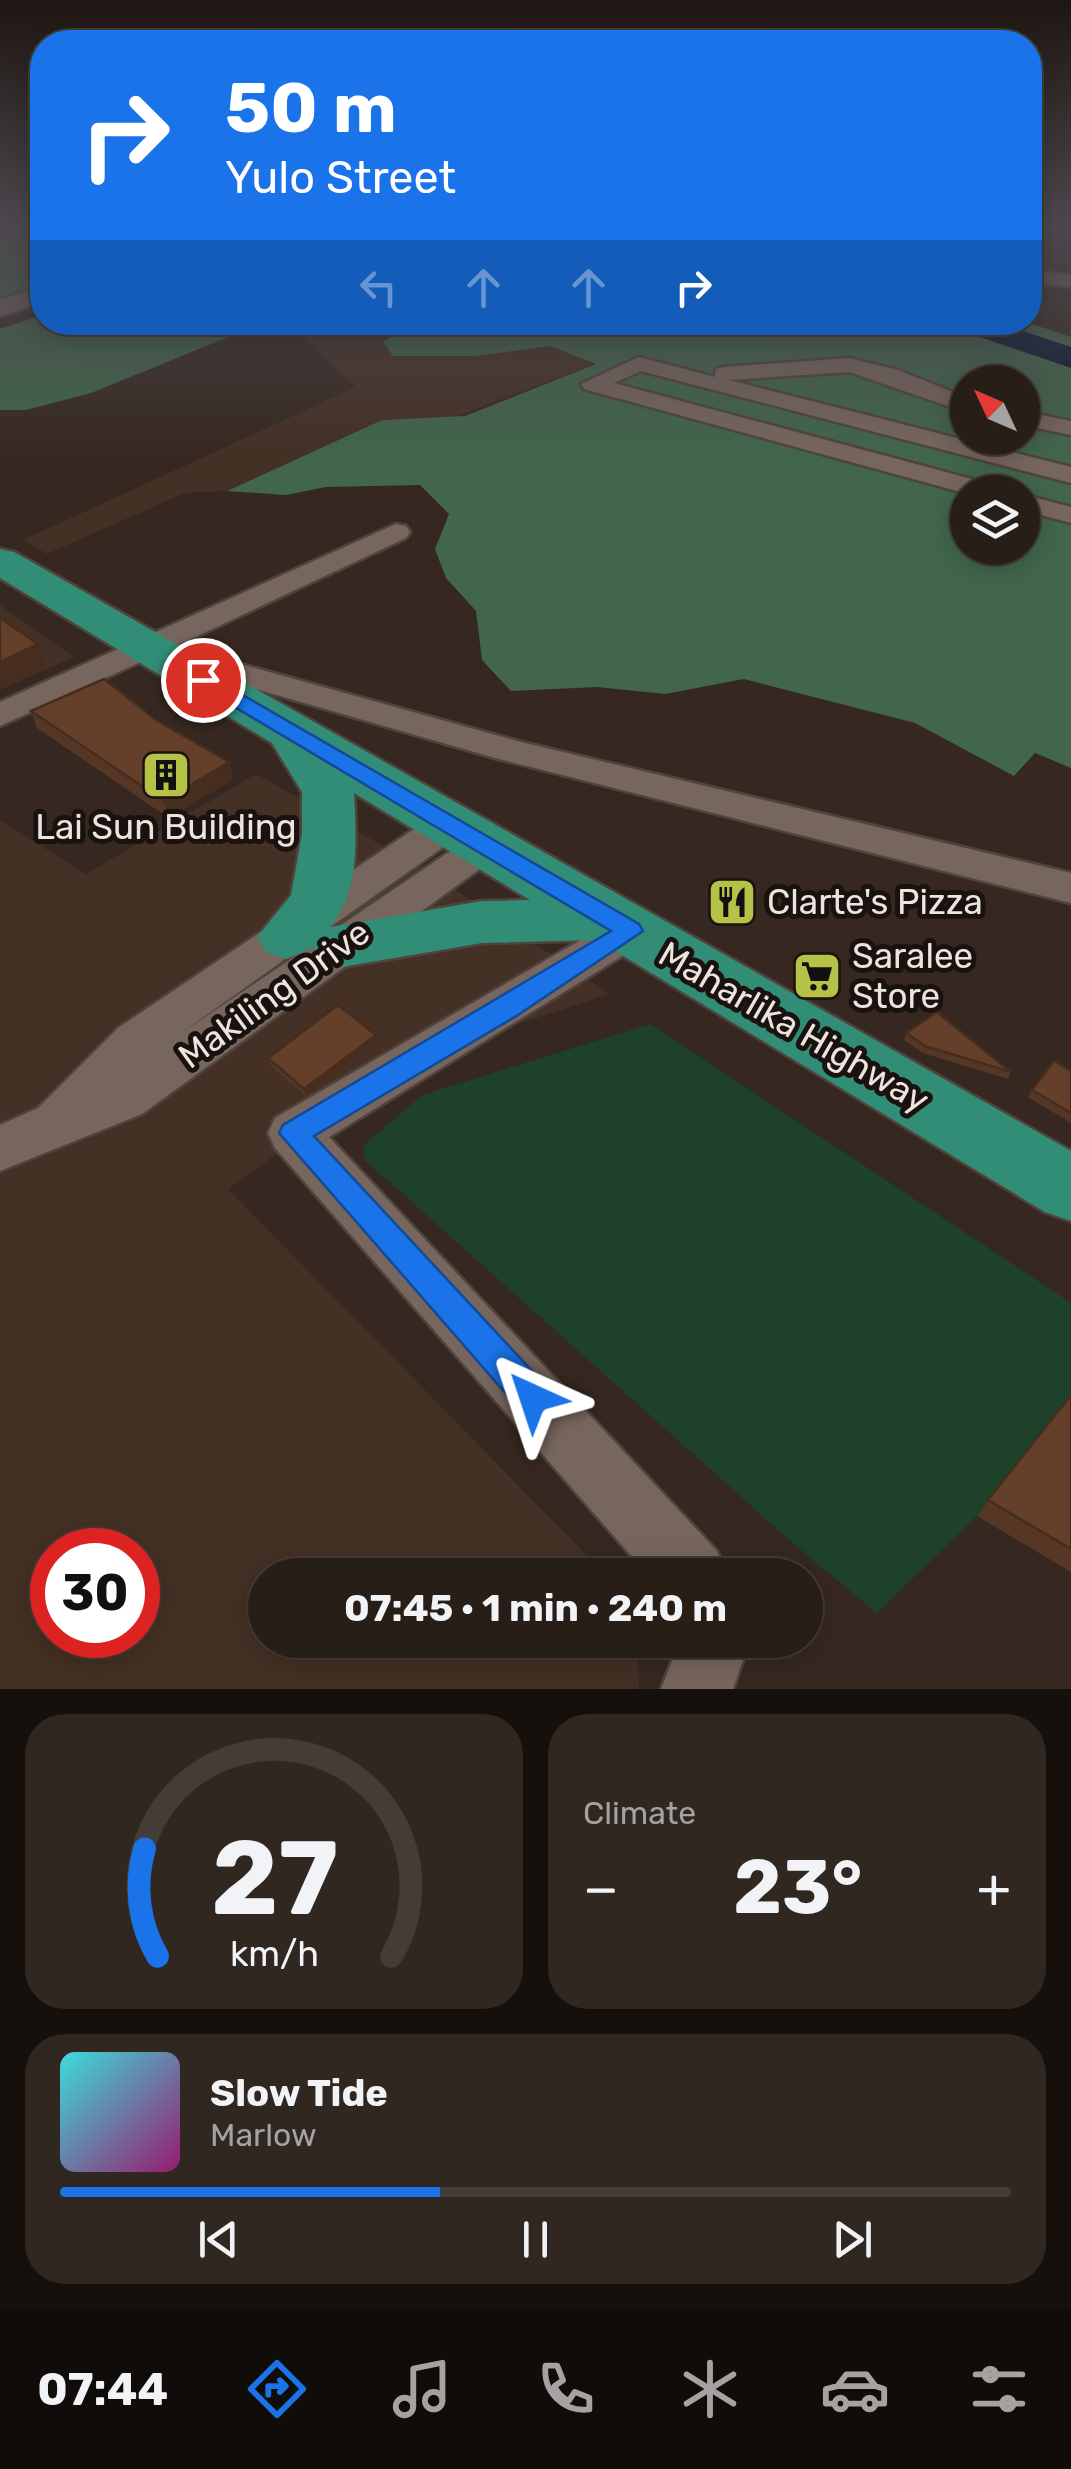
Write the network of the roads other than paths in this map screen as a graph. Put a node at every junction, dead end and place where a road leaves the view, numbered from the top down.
1 (693, 377) junction
2 (950, 399) edge
3 (1040, 422) edge
4 (1071, 428) edge
5 (950, 439) edge
6 (946, 443) junction
7 (915, 472) junction
8 (1071, 475) edge
9 (950, 481) edge
10 (1040, 507) edge
11 (1071, 515) edge
12 (396, 532) dead end
13 (0, 562) edge
14 (146, 647) junction
15 (0, 716) edge
16 (288, 729) junction
17 (467, 836) junction
18 (1071, 888) edge
19 (620, 925) junction
20 (314, 941) junction
21 (0, 1149) edge
22 (1071, 1189) edge
23 (678, 1558) edge
24 (708, 1658) edge
25 (697, 1689) edge

1 - 2 street
1 - 6 street
1 - 7 street
3 - 4 street
5 - 6 street
6 - 7 street
6 - 8 street
7 - 9 street
10 - 11 street
12 - 14 street
13 - 14 highway, Maharlika Highway
14 - 15 street
14 - 16 highway, Maharlika Highway
14 - 18 street
16 - 17 highway, Maharlika Highway
16 - 20 highway
17 - 19 highway, Maharlika Highway
17 - 20 street, Makiling Drive
17 - 20 street, Makiling Drive
19 - 20 highway
19 - 22 highway, Maharlika Highway
19 - 23 street
20 - 21 street, Makiling Drive
24 - 25 street

